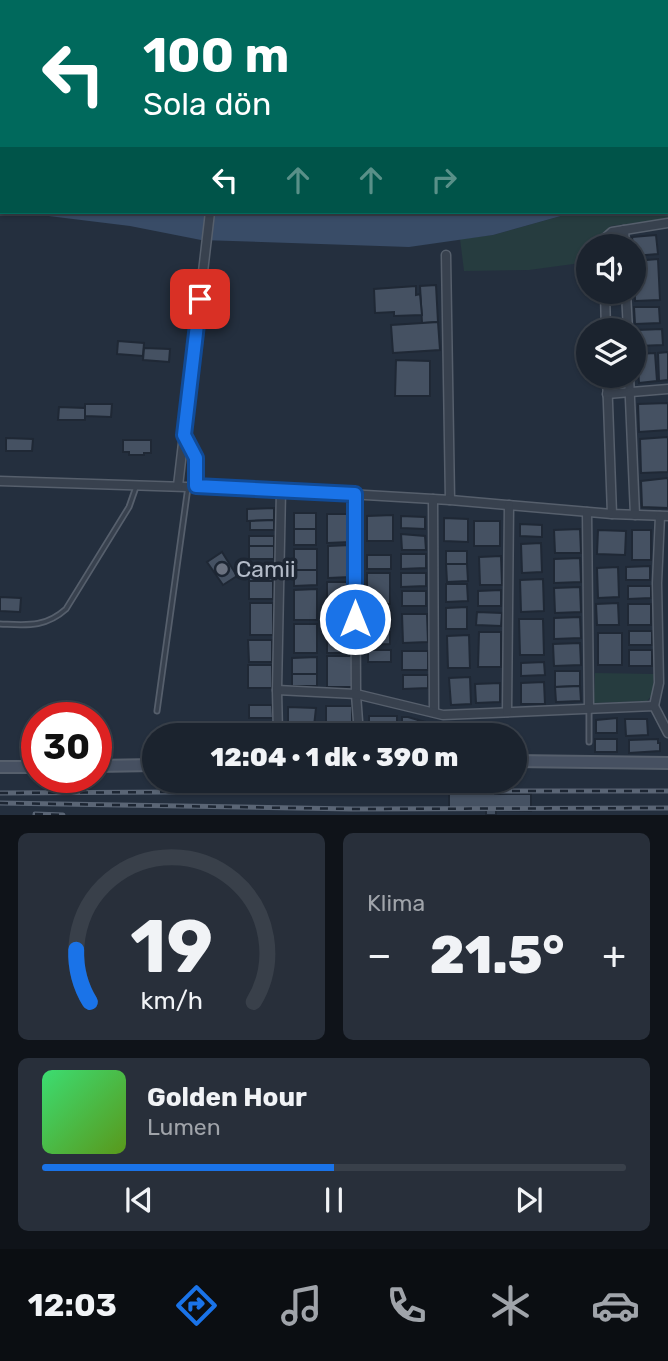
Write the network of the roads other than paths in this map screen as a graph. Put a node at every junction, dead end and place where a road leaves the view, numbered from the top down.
1 (210, 214) edge
2 (668, 223) edge
3 (624, 230) junction
4 (607, 234) edge
5 (624, 234) edge
6 (446, 255) dead end
7 (607, 388) edge
8 (630, 388) edge
9 (668, 390) edge
10 (630, 392) junction
11 (607, 394) junction
12 (184, 435) junction
13 (0, 481) edge
14 (136, 485) junction
15 (177, 486) junction
16 (192, 486) junction
17 (281, 489) junction
18 (355, 494) junction
19 (433, 499) junction
20 (450, 500) junction
21 (509, 505) junction
22 (587, 512) junction
23 (612, 514) junction
24 (635, 515) junction
25 (664, 516) edge
26 (0, 624) edge
27 (277, 690) junction
28 (356, 694) junction
29 (654, 706) junction
30 (589, 709) junction
31 (157, 711) dead end
32 (434, 712) junction
33 (507, 712) junction
34 (278, 723) edge
35 (358, 723) edge
36 (668, 733) edge
37 (589, 741) dead end
38 (527, 761) edge
39 (668, 763) edge
40 (142, 765) edge
41 (21, 766) edge
42 (112, 766) edge
43 (0, 767) edge

1 - 12 street
2 - 3 street
3 - 4 street
3 - 5 street
6 - 20 street
7 - 11 street
8 - 10 street
9 - 10 street
10 - 11 street
10 - 24 street
11 - 23 street
12 - 15 street
12 - 16 street
13 - 14 street
14 - 15 street
14 - 26 lane
15 - 16 street
16 - 17 street
16 - 31 lane
17 - 18 street
17 - 27 street
18 - 19 street
18 - 28 street
19 - 20 street
19 - 32 street
20 - 21 street
21 - 22 street
21 - 33 street
22 - 23 street
22 - 30 street
23 - 24 street
24 - 25 street
25 - 29 street
27 - 28 street
27 - 34 street
28 - 32 street
28 - 35 street
29 - 30 street
29 - 36 street
30 - 33 street
30 - 37 lane
32 - 33 street
38 - 39 main road
40 - 42 main road
41 - 43 main road

